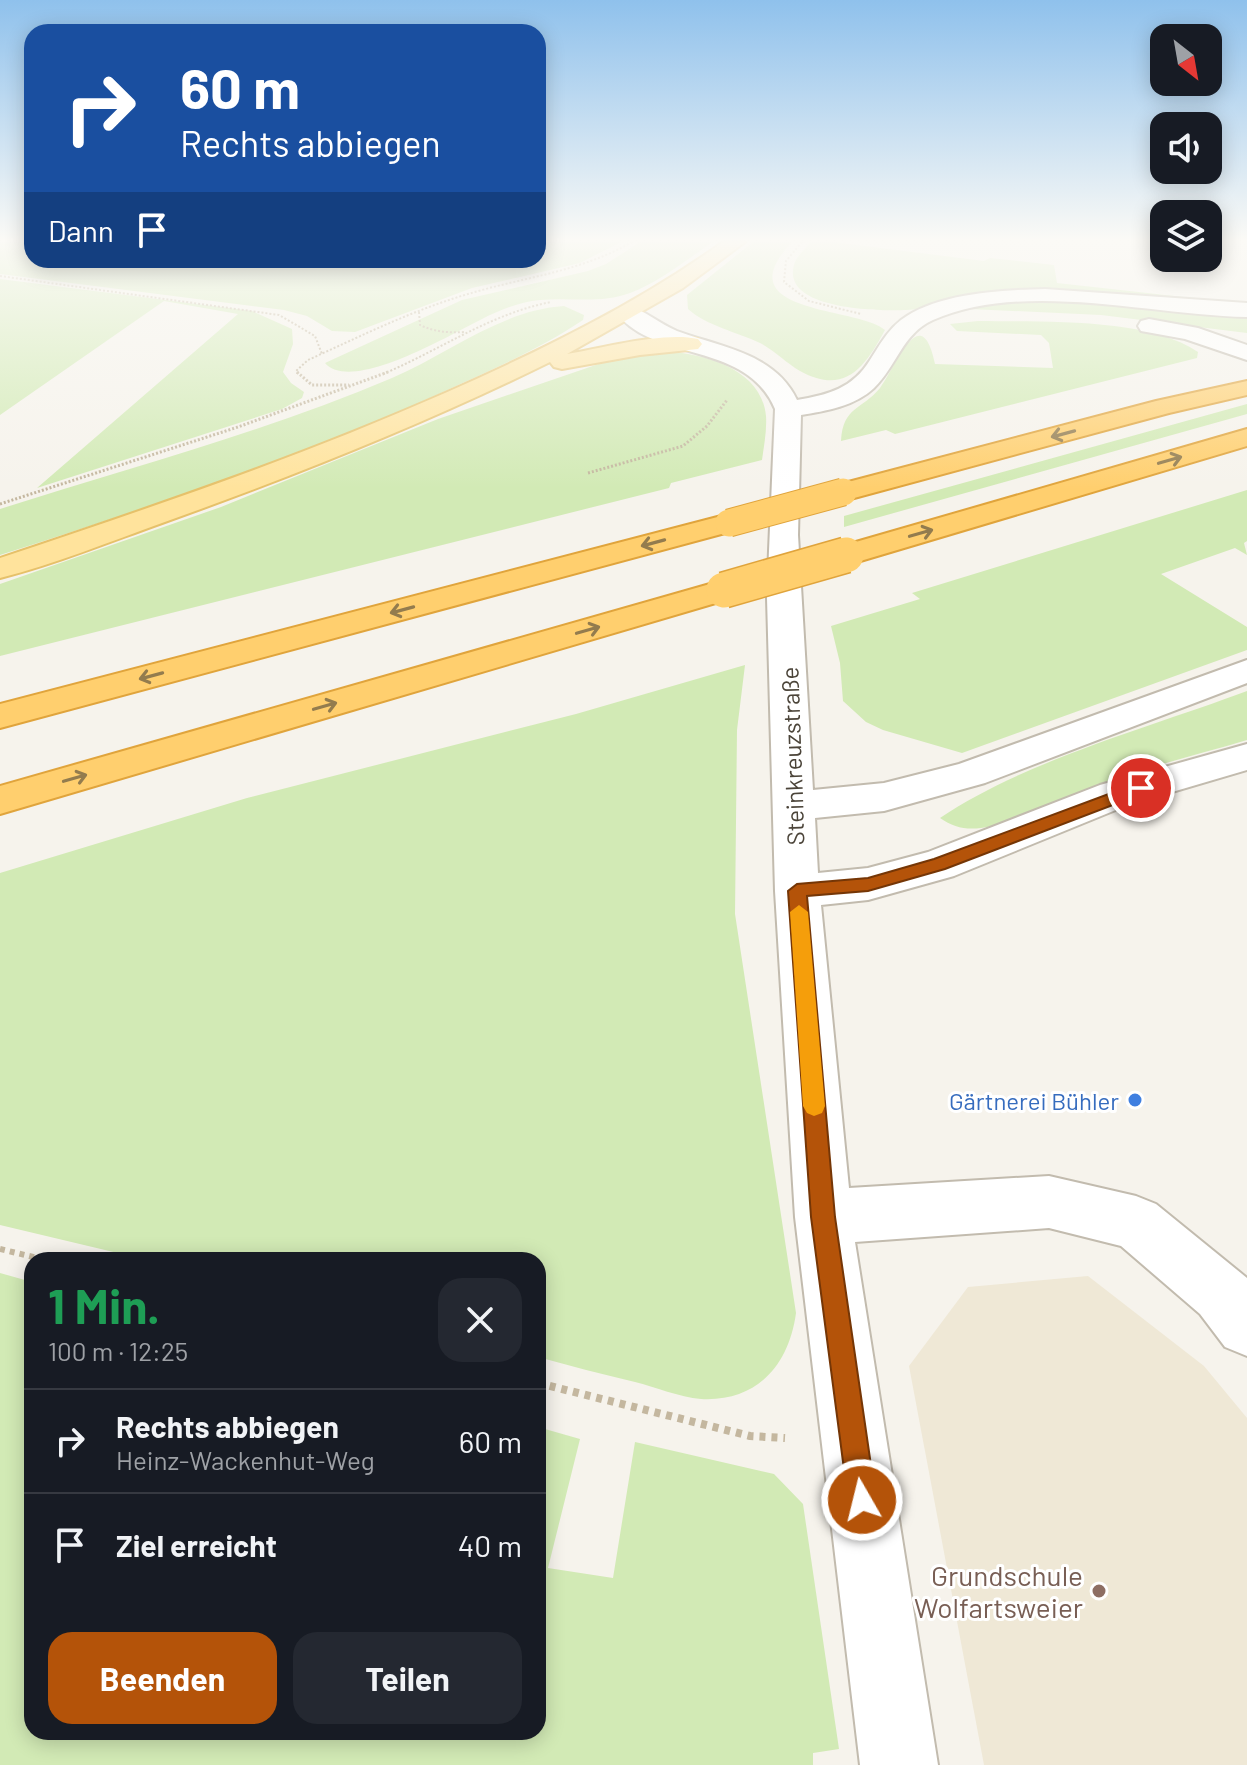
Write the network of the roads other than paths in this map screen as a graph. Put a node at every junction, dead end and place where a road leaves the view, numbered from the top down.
1 (603, 324) edge
2 (643, 324) edge
3 (690, 324) edge
4 (909, 324) edge
5 (1130, 324) edge
6 (690, 344) junction
7 (1247, 353) edge
8 (1247, 368) edge
9 (512, 372) junction
10 (1247, 388) edge
11 (777, 389) junction
12 (1165, 406) junction
13 (1247, 437) edge
14 (0, 568) edge
15 (1247, 671) edge
16 (0, 716) edge
17 (1247, 757) edge
18 (0, 800) edge
19 (794, 806) junction
20 (797, 891) junction
21 (823, 1217) junction
22 (1247, 1325) edge
23 (899, 1765) edge

1 - 9 main road
2 - 6 street
3 - 11 street
4 - 11 street
5 - 7 street
6 - 9 main road
6 - 11 street
8 - 12 highway
9 - 14 main road
10 - 12 highway
11 - 19 street, Steinkreuzstraße
12 -> 16 highway, bridge
18 -> 13 highway, bridge
15 - 19 street
17 - 20 street
19 - 20 street, Steinkreuzstraße
20 - 21 street, Steinkreuzstraße
21 - 22 street
21 - 23 street, Steinkreuzstraße

